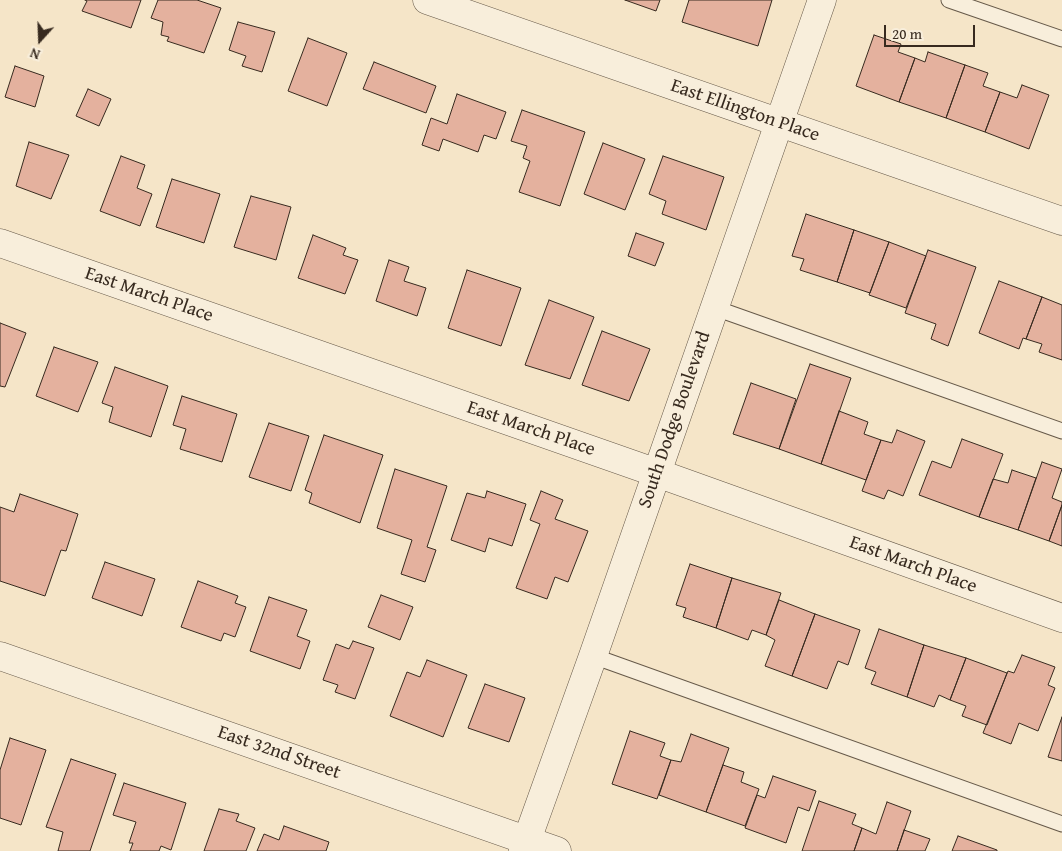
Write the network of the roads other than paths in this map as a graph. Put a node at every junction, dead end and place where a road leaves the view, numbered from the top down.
1 (427, 0) edge
2 (822, 0) edge
3 (949, 0) edge
4 (1062, 39) edge
5 (779, 123) junction
6 (1062, 221) edge
7 (0, 243) edge
8 (715, 308) junction
9 (1062, 431) edge
10 (657, 473) junction
11 (1062, 618) edge
12 (0, 656) edge
13 (593, 656) junction
14 (1062, 824) edge
15 (525, 846) edge
16 (557, 851) edge

1 - 5 street, East Ellington Place
2 - 5 street, South Dodge Boulevard
3 - 4 lane
5 - 6 street, East Ellington Place
5 - 8 street, South Dodge Boulevard
7 - 10 street, East March Place
8 - 9 lane
8 - 10 street, South Dodge Boulevard
10 - 11 street, East March Place
10 - 13 street, South Dodge Boulevard
12 - 15 street, East 32nd Street
13 - 14 lane
13 - 15 street, South Dodge Boulevard
15 - 16 street, East 32nd Street

